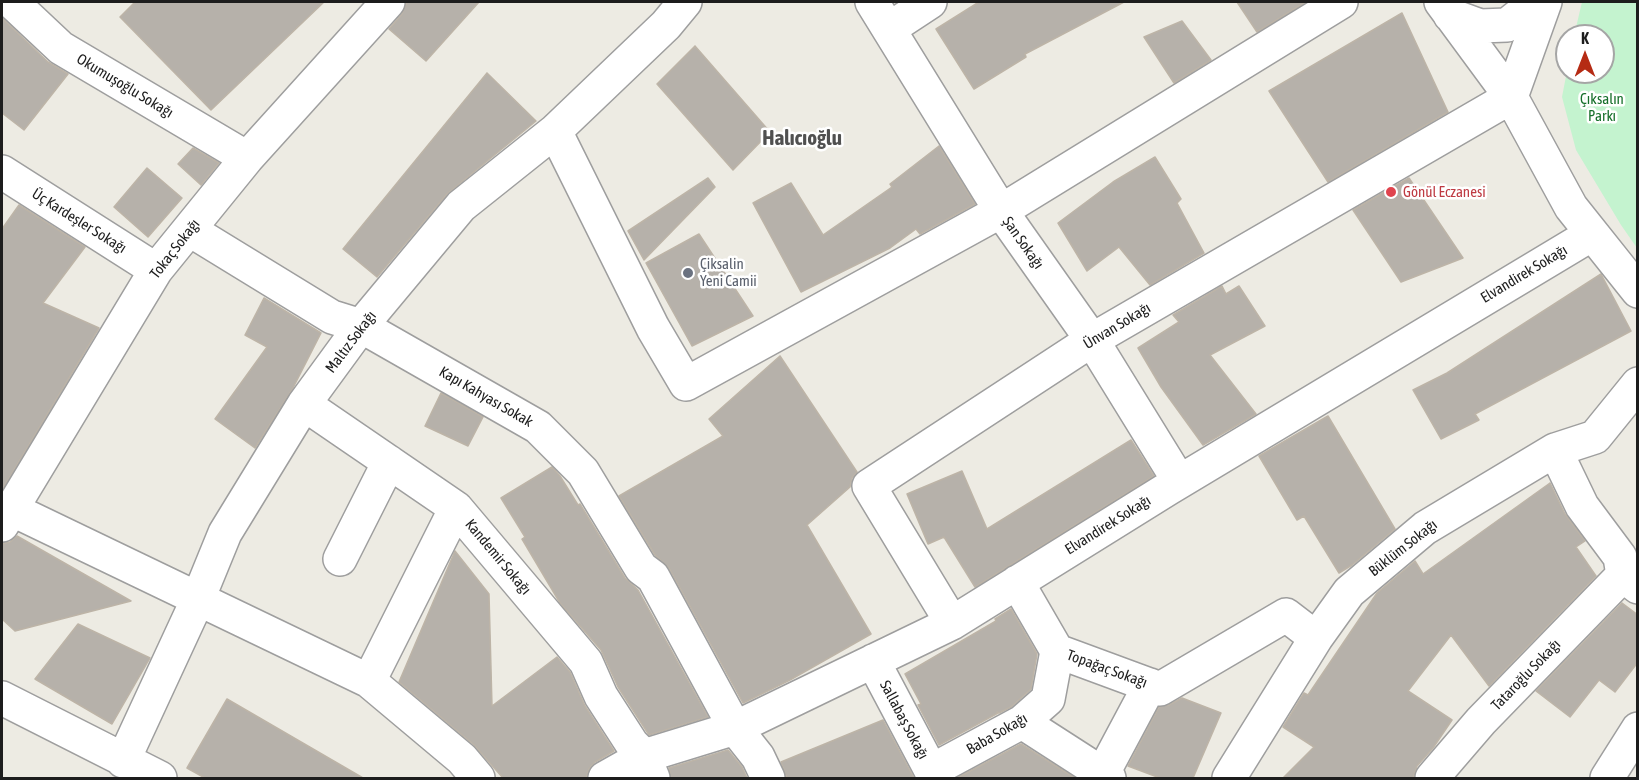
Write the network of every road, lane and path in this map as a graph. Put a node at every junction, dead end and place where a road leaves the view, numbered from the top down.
1 (12, 2) edge
2 (388, 2) edge
3 (685, 2) edge
4 (872, 2) edge
5 (930, 2) edge
6 (1341, 2) edge
7 (1536, 2) edge
8 (1545, 2) edge
9 (1446, 8) edge
10 (890, 29) junction
11 (1511, 97) junction
12 (555, 131) junction
13 (247, 158) junction
14 (2, 172) edge
15 (1001, 211) junction
16 (190, 230) junction
17 (1592, 234) junction
18 (156, 270) junction
19 (1638, 291) edge
20 (361, 326) junction
21 (1092, 340) junction
22 (1638, 384) edge
23 (304, 404) junction
24 (1555, 450) junction
25 (388, 462) junction
26 (1179, 481) junction
27 (456, 508) junction
28 (6, 517) edge
29 (340, 559) dead end
30 (1630, 581) edge
31 (1017, 582) junction
32 (198, 599) junction
33 (952, 623) junction
34 (1316, 638) junction
35 (1057, 651) junction
36 (873, 661) junction
37 (369, 681) junction
38 (1150, 685) junction
39 (2, 698) edge
40 (1022, 722) junction
41 (735, 728) junction
42 (1638, 729) edge
43 (123, 761) junction
44 (648, 767) edge
45 (933, 775) edge
46 (1106, 777) edge
47 (159, 778) edge
48 (478, 778) edge
49 (605, 778) edge
50 (768, 778) edge
51 (1229, 778) edge
52 (1432, 778) edge
53 (1607, 778) edge

1 - 13 street, Okumuşoğlu Sokağı
2 - 13 street, Tokaç Sokağı
3 - 12 street, Maltız Sokağı
4 - 10 street, Şan Sokağı
5 - 10 street
6 - 15 street
7 - 9 street
8 - 11 street
9 - 11 street
10 - 15 street, Şan Sokağı
11 - 17 street
11 - 21 street, Ünvan Sokağı
12 - 15 street
12 - 20 street, Maltız Sokağı
13 - 16 street, Tokaç Sokağı
14 - 18 street, Üç Kardeşler Sokağı
15 - 21 street, Şan Sokağı
16 - 18 street, Tokaç Sokağı
16 - 20 street, Kapı Kahyası Sokak
17 - 19 street
17 - 26 street, Elvandirek Sokağı
18 - 28 street, Tokaç Sokağı
20 - 23 street, Maltız Sokağı
20 - 41 street, Kapı Kahyası Sokak
21 - 26 street, Şan Sokağı
21 - 33 street, Ünvan Sokağı
22 - 24 street, Büklüm Sokağı
23 - 25 street, Kandemir Sokağı
23 - 32 street, Maltız Sokağı
24 - 30 street
24 - 34 street, Büklüm Sokağı
25 - 27 street, Kandemir Sokağı
25 - 29 street
26 - 31 street, Elvandirek Sokağı
27 - 37 street
27 - 44 street, Kandemir Sokağı
28 - 32 street
30 - 52 street, Tataroğlu Sokağı
31 - 33 street, Elvandirek Sokağı
31 - 35 street, Topağaç Sokağı
32 - 37 street
32 - 43 street, Maltız Sokağı
33 - 36 street, Elvandirek Sokağı
34 - 38 street, Topağaç Sokağı
34 - 51 street, Büklüm Sokağı
35 - 38 street, Topağaç Sokağı
35 - 40 street, Baba Sokağı
36 - 41 street, Elvandirek Sokağı
36 - 45 street, Sallabaş Sokağı
37 - 48 street
38 - 46 street
39 - 43 street
40 - 45 street, Baba Sokağı
40 - 46 street
41 - 44 street, Elvandirek Sokağı
41 - 50 street, Kapı Kahyası Sokak
42 - 53 street
43 - 47 street
44 - 49 street, Elvandirek Sokağı

